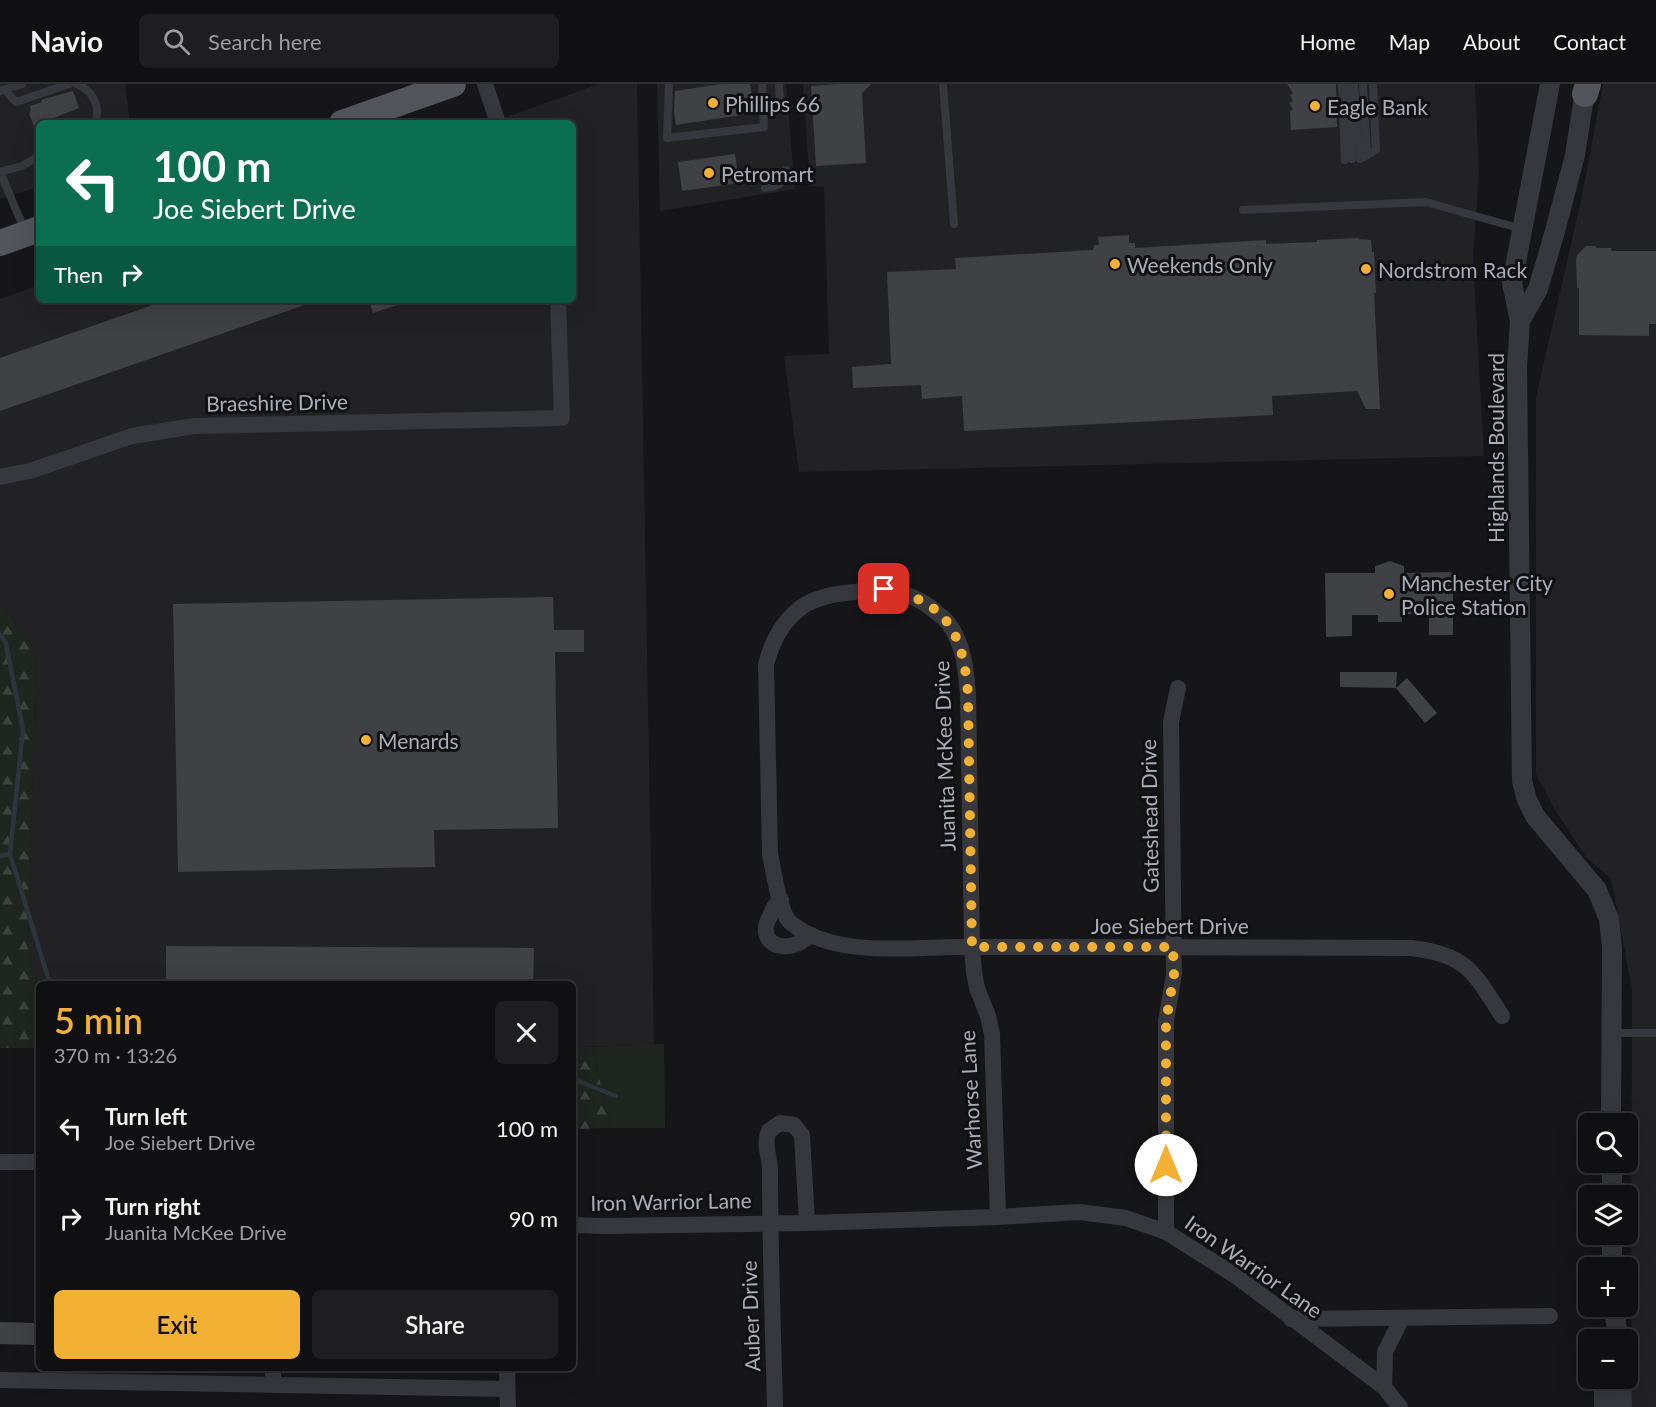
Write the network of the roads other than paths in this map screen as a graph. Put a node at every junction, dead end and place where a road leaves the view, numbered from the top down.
1 (22, 84) edge
2 (69, 84) edge
3 (77, 84) edge
4 (453, 84) edge
5 (484, 84) edge
6 (669, 84) edge
7 (762, 84) edge
8 (779, 84) edge
9 (943, 84) edge
10 (1342, 84) edge
11 (1348, 84) edge
12 (1354, 84) edge
13 (1363, 84) edge
14 (1373, 84) edge
15 (1550, 84) edge
16 (1586, 87) edge
17 (3, 90) edge
18 (780, 101) dead end
19 (96, 120) edge
20 (351, 120) edge
21 (497, 120) edge
22 (36, 158) edge
23 (1356, 158) junction
24 (786, 170) dead end
25 (0, 172) edge
26 (765, 188) dead end
27 (1244, 210) dead end
28 (954, 224) dead end
29 (1523, 229) junction
30 (33, 231) edge
31 (0, 243) edge
32 (558, 303) edge
33 (1520, 321) junction
34 (0, 477) edge
35 (1178, 688) dead end
36 (781, 900) junction
37 (789, 921) joint
38 (811, 935) junction
39 (972, 947) junction
40 (1173, 947) junction
41 (1502, 1016) dead end
42 (1612, 1033) junction
43 (1656, 1034) edge
44 (1611, 1113) edge
45 (0, 1162) edge
46 (36, 1162) edge
47 (998, 1217) junction
48 (770, 1223) junction
49 (807, 1223) junction
50 (576, 1225) edge
51 (1167, 1232) junction
52 (1550, 1316) dead end
53 (1402, 1318) junction
54 (1291, 1319) junction
55 (507, 1371) edge
56 (273, 1376) edge
57 (0, 1380) edge
58 (1384, 1387) junction
59 (507, 1389) junction
60 (1604, 1389) edge
61 (1621, 1389) edge
62 (508, 1407) edge
63 (775, 1407) edge
64 (1400, 1407) edge
65 (1604, 1407) edge
66 (1622, 1407) edge

1 - 17 lane
2 - 17 lane
3 - 19 lane
4 - 20 main road
5 - 21 street
6 - 7 lane
8 - 18 lane
9 - 28 lane
10 - 23 lane
11 - 23 lane
12 - 23 lane
13 - 23 lane
14 - 23 lane
15 - 29 street, Highlands Boulevard
16 - 33 street, Highlands Boulevard
22 - 25 lane
24 - 26 lane
25 - 30 lane
27 - 29 lane
29 - 33 street, Highlands Boulevard
30 - 31 main road
32 - 34 street, Braeshire Drive
33 - 42 street, Highlands Boulevard
35 - 40 street, Gateshead Drive
36 - 37 street, Juanita McKee Drive
36 - 38 street
36 - 39 street, Juanita McKee Drive
37 - 38 street, Joe Siebert Drive
38 - 39 street, Joe Siebert Drive
39 - 40 street, Joe Siebert Drive
39 - 47 street, Warhorse Lane
40 - 41 street, Joe Siebert Drive
40 - 51 street, Gateshead Drive
42 - 43 lane
42 - 44 street, Highlands Boulevard
45 - 46 street
47 - 49 street, Iron Warrior Lane
47 - 51 street, Iron Warrior Lane
48 - 49 street, Iron Warrior Lane
48 - 49 street, Iron Warrior Lane
48 - 50 street, Iron Warrior Lane
48 - 63 street, Auber Drive
51 - 54 street, Iron Warrior Lane
52 - 53 street
53 - 54 street
53 - 58 street
54 - 58 street, Iron Warrior Lane
55 - 59 street
56 - 57 street
56 - 59 street
58 - 64 street, Iron Warrior Lane
59 - 62 street
60 - 65 street
61 - 66 street

